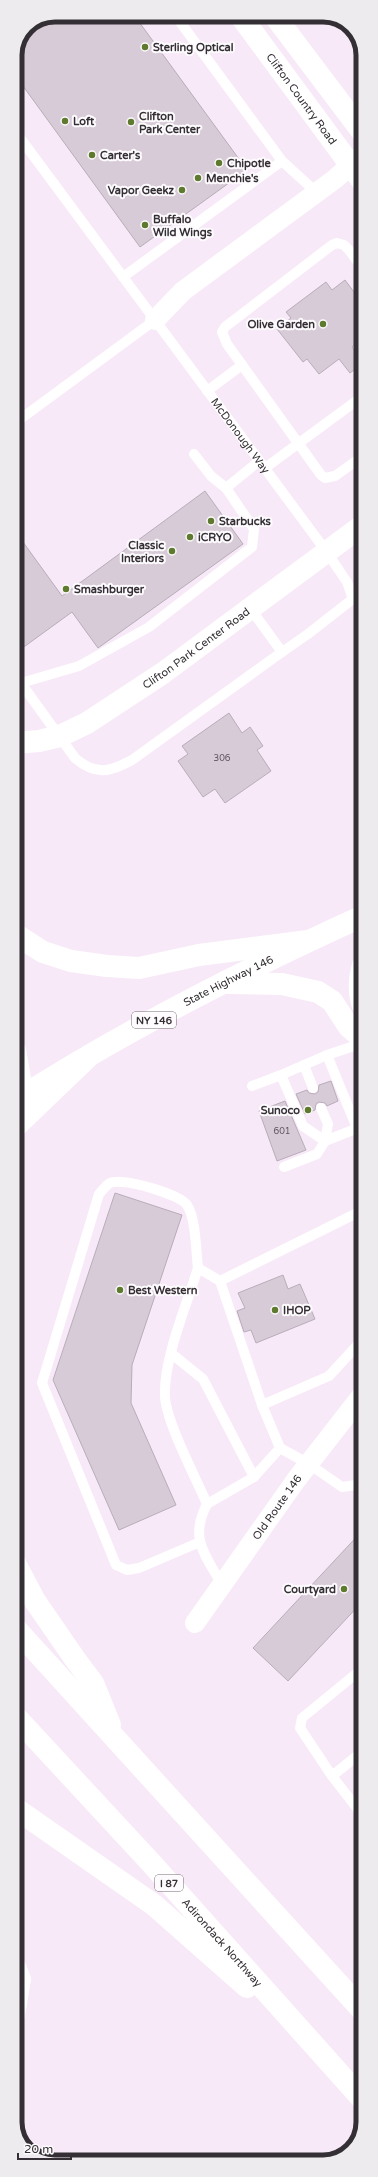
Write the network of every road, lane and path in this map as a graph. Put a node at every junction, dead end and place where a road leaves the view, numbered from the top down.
1 (180, 22) edge
2 (245, 22) edge
3 (279, 22) edge
4 (356, 124) edge
5 (22, 140) edge
6 (282, 160) junction
7 (356, 163) edge
8 (356, 169) edge
9 (316, 192) junction
10 (356, 260) edge
11 (123, 277) junction
12 (155, 320) junction
13 (242, 365) junction
14 (208, 391) junction
15 (356, 401) edge
16 (22, 418) edge
17 (297, 444) junction
18 (194, 454) dead end
19 (356, 461) edge
20 (262, 464) junction
21 (226, 488) junction
22 (356, 530) edge
23 (326, 551) junction
24 (356, 597) edge
25 (353, 599) junction
26 (250, 608) junction
27 (282, 652) junction
28 (22, 678) edge
29 (22, 684) edge
30 (60, 736) junction
31 (22, 743) edge
32 (356, 919) edge
33 (22, 938) edge
34 (308, 941) junction
35 (222, 983) junction
36 (356, 1033) edge
37 (356, 1045) edge
38 (327, 1055) junction
39 (87, 1058) junction
40 (304, 1065) junction
41 (281, 1075) junction
42 (252, 1086) dead end
43 (313, 1088) dead end
44 (22, 1097) edge
45 (321, 1108) dead end
46 (356, 1118) edge
47 (22, 1120) edge
48 (356, 1129) edge
49 (326, 1141) junction
50 (284, 1167) dead end
51 (356, 1213) edge
52 (198, 1268) junction
53 (220, 1281) junction
54 (356, 1346) edge
55 (172, 1354) junction
56 (356, 1403) edge
57 (262, 1404) junction
58 (280, 1448) junction
59 (309, 1464) junction
60 (254, 1477) junction
61 (356, 1485) edge
62 (207, 1504) junction
63 (200, 1542) junction
64 (22, 1576) edge
65 (222, 1585) junction
66 (195, 1623) dead end
67 (22, 1636) edge
68 (356, 1674) edge
69 (22, 1724) edge
70 (115, 1738) junction
71 (356, 1757) edge
72 (332, 1776) junction
73 (356, 1807) edge
74 (22, 1813) edge
75 (356, 2003) edge
76 (321, 2052) junction
77 (356, 2092) edge

1 - 6 lane
2 - 7 main road, Clifton Country Road
3 - 4 main road
5 - 11 lane, McDonough Way
6 - 9 lane
6 - 11 lane
8 - 9 street
9 - 12 street
10 - 13 lane
11 - 12 lane, McDonough Way
12 - 14 lane, McDonough Way
12 - 16 lane
13 - 14 lane
13 - 17 lane
14 - 20 lane, McDonough Way
15 - 17 lane
17 - 19 lane
17 - 20 lane
18 - 21 lane
20 - 21 lane
20 - 23 lane, McDonough Way
21 - 28 lane
22 - 23 main road, Clifton Park Center Road
23 - 25 lane, McDonough Way
23 - 26 main road, Clifton Park Center Road
24 - 25 lane
25 - 27 lane
26 - 27 lane
26 - 30 main road, Clifton Park Center Road
27 - 30 lane
29 - 30 lane
30 - 31 main road, Clifton Park Center Road
32 - 34 main road, State Highway 146 / NY 146
33 - 34 main road
34 - 35 main road, State Highway 146 / NY 146
35 - 36 main road
35 - 39 main road, State Highway 146 / NY 146
37 - 38 lane
38 - 40 lane
38 - 46 lane
39 - 44 main road, State Highway 146 / NY 146
39 - 47 main road
40 - 41 lane
40 - 43 lane
41 - 42 lane
41 - 49 lane
45 - 49 lane
48 - 49 lane
49 - 50 lane
51 - 53 lane
52 - 53 lane
52 - 55 lane
52 - 63 lane
53 - 57 lane
54 - 57 lane
55 - 60 lane
55 - 62 lane
56 - 59 street, Old Route 146
57 - 58 lane
58 - 59 lane
58 - 60 lane
59 - 61 lane
59 - 65 street, Old Route 146
60 - 62 lane
62 - 63 lane
63 - 65 lane
64 - 70 main road
65 - 66 street, Old Route 146
67 - 70 main road
68 - 72 lane
69 - 76 main road, Adirondack Northway / I 87
70 - 75 main road
71 - 72 lane
72 - 73 lane
74 - 76 main road
76 - 77 main road, Adirondack Northway / I 87

